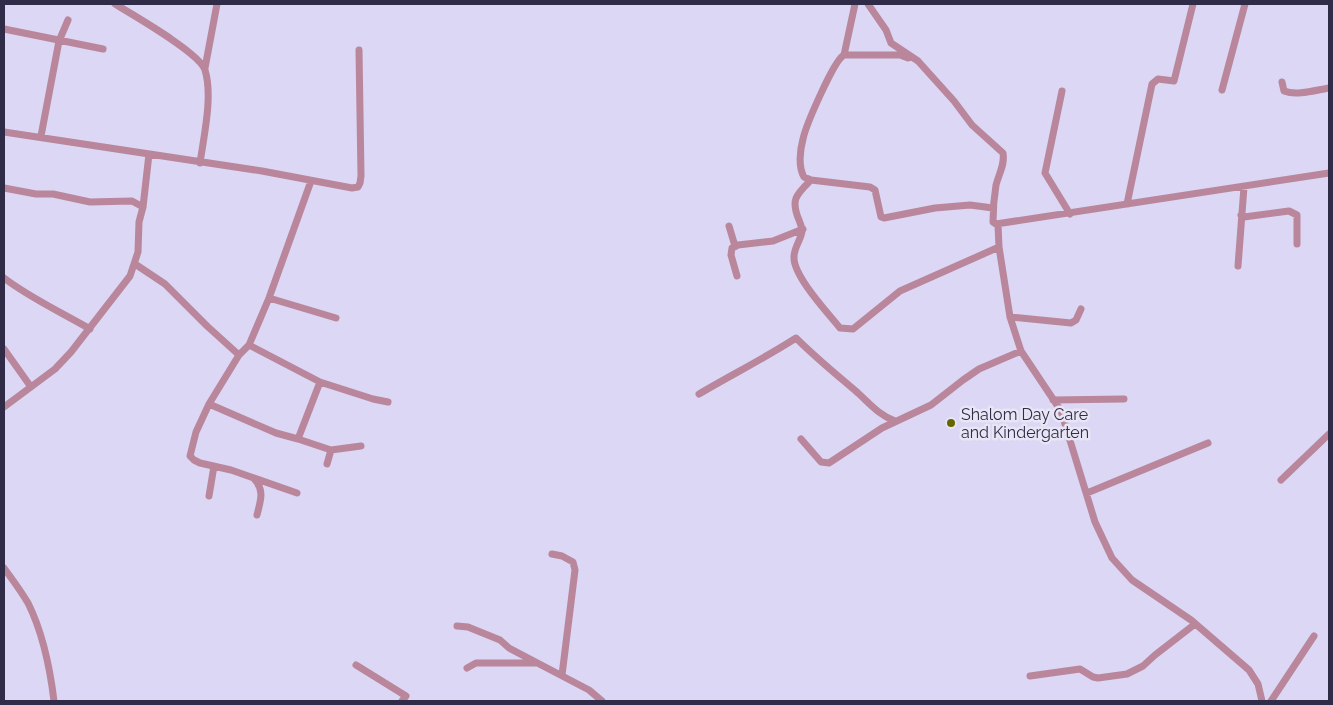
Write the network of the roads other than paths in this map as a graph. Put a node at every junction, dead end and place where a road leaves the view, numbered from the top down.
1 (115, 4) edge
2 (217, 4) edge
3 (855, 4) edge
4 (868, 4) edge
5 (1193, 4) edge
6 (1245, 4) edge
7 (68, 20) dead end
8 (4, 29) edge
9 (59, 41) junction
10 (103, 49) dead end
11 (359, 50) dead end
12 (844, 55) junction
13 (918, 61) junction
14 (205, 68) junction
15 (1282, 82) dead end
16 (1329, 88) edge
17 (1222, 90) dead end
18 (1062, 91) dead end
19 (4, 132) edge
20 (41, 136) junction
21 (148, 154) junction
22 (200, 162) junction
23 (1329, 173) edge
24 (812, 180) junction
25 (311, 181) junction
26 (1244, 187) junction
27 (4, 188) edge
28 (1127, 204) junction
29 (143, 207) junction
30 (993, 208) junction
31 (1070, 214) junction
32 (1241, 215) junction
33 (998, 225) junction
34 (729, 226) dead end
35 (802, 229) junction
36 (1297, 244) dead end
37 (735, 246) junction
38 (999, 247) junction
39 (135, 264) junction
40 (1238, 266) dead end
41 (737, 276) dead end
42 (4, 278) edge
43 (268, 298) junction
44 (1081, 310) dead end
45 (1010, 317) junction
46 (336, 318) dead end
47 (90, 329) junction
48 (249, 345) junction
49 (4, 350) edge
50 (1020, 351) junction
51 (239, 355) junction
52 (320, 382) junction
53 (31, 387) junction
54 (699, 394) dead end
55 (1053, 400) junction
56 (1124, 400) dead end
57 (388, 402) dead end
58 (209, 404) junction
59 (4, 407) edge
60 (895, 421) junction
61 (1329, 434) edge
62 (298, 439) junction
63 (801, 439) dead end
64 (1208, 443) dead end
65 (361, 446) dead end
66 (331, 450) junction
67 (327, 464) dead end
68 (214, 466) junction
69 (255, 480) junction
70 (1281, 480) dead end
71 (297, 493) dead end
72 (1087, 493) junction
73 (209, 496) dead end
74 (257, 516) dead end
75 (552, 554) dead end
76 (4, 568) edge
77 (1195, 624) junction
78 (457, 626) dead end
79 (1314, 636) dead end
80 (539, 663) junction
81 (356, 665) dead end
82 (467, 668) dead end
83 (562, 675) junction
84 (1030, 676) dead end
85 (54, 701) edge
86 (402, 701) edge
87 (602, 701) edge
88 (1262, 701) edge
89 (1271, 701) edge

1 - 14 street
2 - 14 street
3 - 12 street
4 - 13 street
5 - 28 street
6 - 17 street
7 - 9 street
8 - 9 street
9 - 10 street
9 - 20 street
11 - 25 street
12 - 13 street
12 - 24 street
13 - 30 street
14 - 22 street
15 - 16 street
18 - 31 street
19 - 20 street
20 - 21 street
21 - 22 street
21 - 29 street
22 - 25 street
23 - 26 street
24 - 30 street
24 - 35 street
25 - 43 street
26 - 28 street
26 - 32 street
27 - 29 street
28 - 31 street
29 - 39 street
30 - 33 street
31 - 33 street
32 - 36 street
32 - 40 street
33 - 38 street
34 - 37 street
35 - 37 street
35 - 38 street
37 - 41 street
38 - 45 street
39 - 47 street
39 - 51 street
42 - 47 street
43 - 46 street
43 - 48 street
44 - 45 street
45 - 50 street
47 - 53 street
48 - 51 street
48 - 52 street
49 - 53 street
50 - 55 street
50 - 60 street
51 - 58 street
52 - 57 street
52 - 62 street
53 - 59 street
54 - 60 street
55 - 56 street
55 - 72 street
58 - 62 street
58 - 68 street
60 - 63 street
61 - 70 street
62 - 66 street
64 - 72 street
65 - 66 street
66 - 67 street
68 - 69 street
68 - 73 street
69 - 71 street
69 - 74 street
72 - 77 street
75 - 83 street
76 - 85 street
77 - 84 street
77 - 88 street
78 - 80 street
79 - 89 street
80 - 82 street
80 - 83 street
81 - 86 street
83 - 87 street

